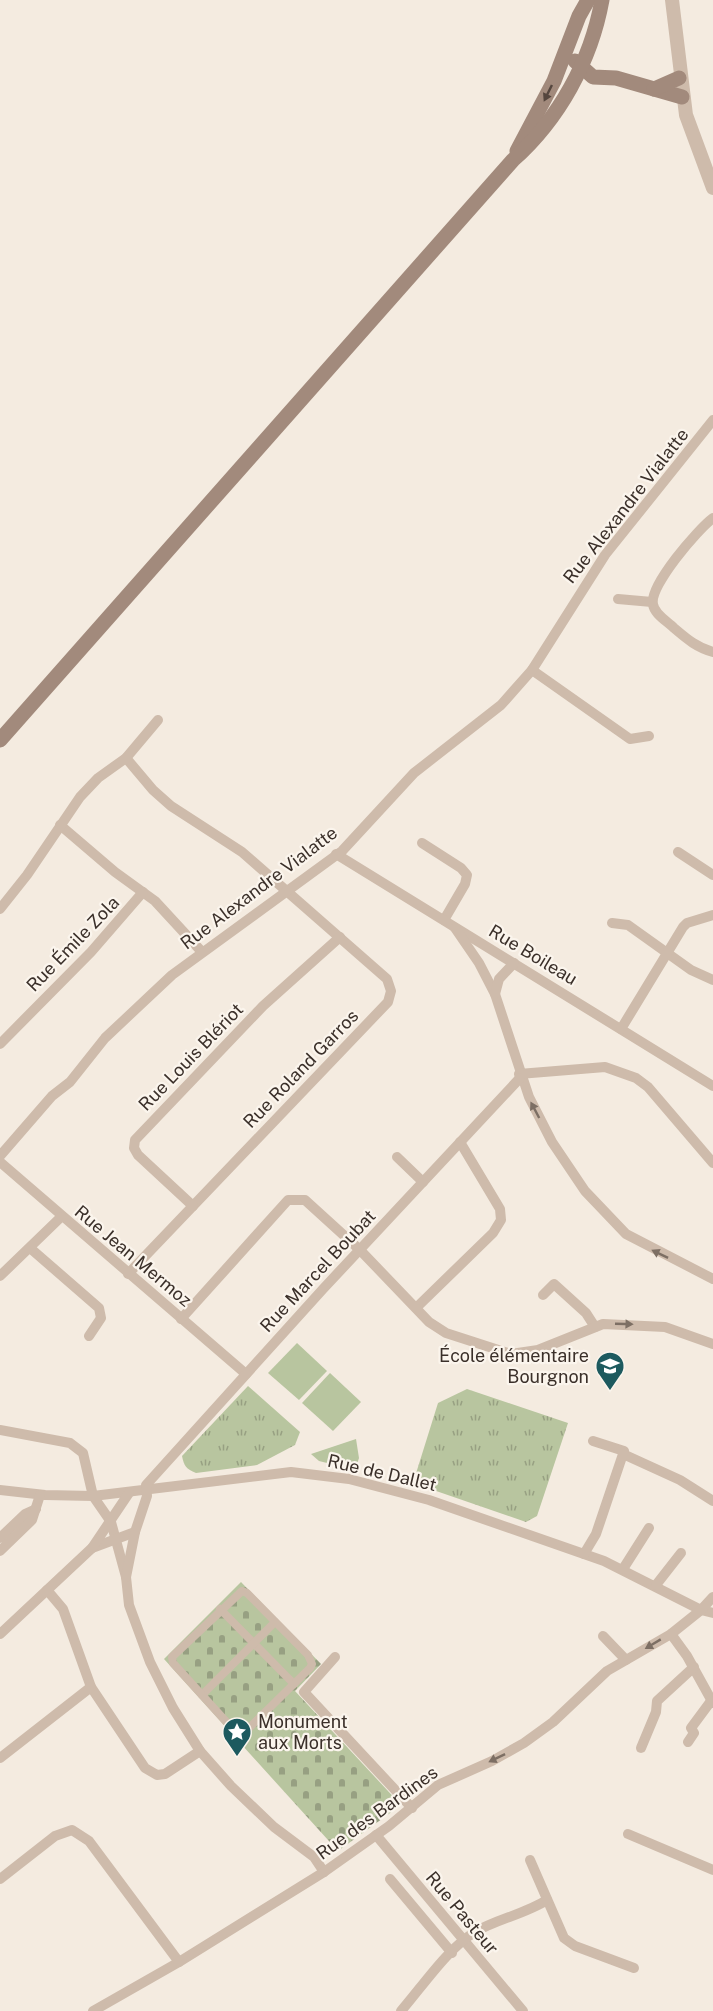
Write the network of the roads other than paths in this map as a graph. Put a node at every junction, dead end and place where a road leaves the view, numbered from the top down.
1 (588, 0) edge
2 (602, 0) edge
3 (672, 0) edge
4 (573, 60) junction
5 (679, 78) junction
6 (654, 89) junction
7 (682, 97) junction
8 (713, 188) edge
9 (713, 420) edge
10 (712, 521) edge
11 (618, 599) dead end
12 (652, 602) junction
13 (713, 652) edge
14 (532, 670) junction
15 (158, 720) dead end
16 (649, 736) dead end
17 (0, 740) edge
18 (126, 758) junction
19 (60, 825) junction
20 (422, 843) dead end
21 (678, 852) dead end
22 (336, 854) junction
23 (713, 875) edge
24 (285, 891) junction
25 (143, 892) junction
26 (0, 909) edge
27 (713, 915) edge
28 (444, 920) junction
29 (612, 923) dead end
30 (455, 928) junction
31 (340, 937) junction
32 (493, 951) junction
33 (202, 952) junction
34 (667, 954) junction
35 (479, 963) junction
36 (514, 963) junction
37 (713, 980) edge
38 (495, 994) junction
39 (621, 1029) junction
40 (0, 1044) edge
41 (520, 1076) junction
42 (713, 1086) edge
43 (460, 1142) junction
44 (0, 1156) edge
45 (397, 1157) dead end
46 (0, 1162) edge
47 (713, 1163) edge
48 (423, 1182) junction
49 (193, 1206) junction
50 (62, 1217) junction
51 (30, 1248) junction
52 (360, 1250) junction
53 (128, 1274) junction
54 (0, 1276) edge
55 (713, 1279) edge
56 (543, 1295) dead end
57 (417, 1307) junction
58 (181, 1319) junction
59 (595, 1327) junction
60 (89, 1336) dead end
61 (713, 1344) edge
62 (246, 1374) junction
63 (0, 1430) edge
64 (593, 1441) dead end
65 (622, 1454) junction
66 (0, 1490) edge
67 (147, 1490) junction
68 (129, 1493) junction
69 (40, 1495) junction
70 (93, 1496) junction
71 (713, 1501) edge
72 (36, 1509) junction
73 (649, 1528) dead end
74 (136, 1530) junction
75 (111, 1531) junction
76 (0, 1538) edge
77 (0, 1551) edge
78 (681, 1553) dead end
79 (584, 1554) junction
80 (622, 1569) junction
81 (126, 1577) junction
82 (656, 1585) junction
83 (47, 1590) junction
84 (713, 1597) edge
85 (220, 1610) junction
86 (701, 1610) junction
87 (713, 1613) edge
88 (275, 1622) junction
89 (0, 1634) edge
90 (671, 1634) junction
91 (603, 1636) dead end
92 (254, 1643) junction
93 (335, 1658) dead end
94 (626, 1660) junction
95 (694, 1667) junction
96 (294, 1684) junction
97 (91, 1687) junction
98 (202, 1695) junction
99 (712, 1702) edge
100 (688, 1742) dead end
101 (641, 1748) dead end
102 (200, 1751) junction
103 (0, 1758) edge
104 (412, 1808) junction
105 (628, 1834) dead end
106 (376, 1835) junction
107 (530, 1860) dead end
108 (713, 1870) edge
109 (324, 1872) junction
110 (0, 1879) edge
111 (390, 1879) dead end
112 (547, 1900) junction
113 (463, 1940) junction
114 (452, 1953) junction
115 (179, 1962) junction
116 (633, 1968) dead end
117 (94, 2011) edge
118 (401, 2011) edge
119 (523, 2011) edge

1 - 4 main road
2 - 4 main road
3 - 5 street
4 - 6 main road
4 - 17 main road
5 - 6 main road
5 - 7 street
6 - 7 main road
7 - 8 street
9 - 14 street, Rue Alexandre Vialatte
10 - 12 street
11 - 12 street
12 - 13 street
14 - 16 street
14 - 22 street, Rue Alexandre Vialatte
15 - 18 street
18 - 19 street
18 - 24 street, Rue Roland Garros
19 - 25 street
19 - 26 street
20 - 28 street
21 - 23 street
22 - 24 street, Rue Alexandre Vialatte
22 - 28 street, Rue Boileau
24 - 31 street, Rue Roland Garros
24 - 33 street, Rue Alexandre Vialatte
25 - 33 street
25 - 40 street, Rue Émile Zola
27 - 34 street
28 - 30 street, Rue Boileau
29 - 34 street
30 - 32 street, Rue Boileau
30 - 35 street
31 - 49 street, Rue Roland Garros
31 - 49 street, Rue Louis Blériot
32 - 35 street
32 - 36 street, Rue Boileau
33 - 44 street, Rue Alexandre Vialatte
34 - 37 street
34 - 39 street
35 - 38 street
36 - 38 street
36 - 39 street, Rue Boileau
38 - 41 street
39 - 42 street, Rue Boileau
41 - 43 street, Rue Marcel Boubat
41 - 47 street
55 -> 41 street
43 - 48 street, Rue Marcel Boubat
43 - 57 street
45 - 48 street
46 - 50 street, Rue Jean Mermoz
48 - 52 street, Rue Marcel Boubat
49 - 53 street, Rue Roland Garros
50 - 51 street
50 - 53 street, Rue Jean Mermoz
51 - 54 street
51 - 60 street
52 - 57 street
52 - 58 street
52 - 62 street, Rue Marcel Boubat
53 - 58 street, Rue Jean Mermoz
56 - 59 street
57 - 59 street
58 - 62 street, Rue Jean Mermoz
59 -> 61 street
62 - 67 street, Rue Marcel Boubat
63 - 70 street
64 - 65 street
65 - 71 street
65 - 79 street
66 - 69 street, Rue de Dallet
67 - 68 street, Rue de Dallet
67 - 74 street, Rue Marcel Boubat
67 - 79 street, Rue de Dallet
68 - 70 street, Rue de Dallet
68 - 75 street
69 - 70 street, Rue de Dallet
69 - 72 street
70 - 75 street
72 - 76 street
72 - 77 street
73 - 80 street
74 - 75 street
74 - 81 street, Rue Marcel Boubat
75 - 81 street
75 - 83 street
78 - 82 street
79 - 80 street, Rue de Dallet
80 - 82 street, Rue de Dallet
81 - 102 street
82 - 86 street, Rue de Dallet
83 - 89 street
83 - 97 street
84 - 86 street, Rue des Bardines
85 - 88 street
85 - 92 street
85 - 98 street
86 - 87 street, Rue de Dallet
86 - 90 street, Rue des Bardines
88 - 92 street
88 - 96 street
90 -> 94 street, Rue des Bardines
90 - 95 street
91 - 94 street
92 - 96 street
92 - 98 street
93 - 104 street
94 -> 104 street, Rue des Bardines
95 - 99 street
95 - 101 street
96 - 98 street
97 - 102 street
97 - 103 street
99 - 100 street
102 - 109 street
104 - 106 street, Rue des Bardines
105 - 108 street
106 - 109 street, Rue des Bardines
106 - 113 street, Rue Pasteur
107 - 112 street
109 - 115 street, Rue des Bardines
110 - 115 street
111 - 114 street
112 - 113 street
112 - 116 street
113 - 114 street
113 - 119 street, Rue Pasteur
114 - 118 street
115 - 117 street, Rue des Bardines

